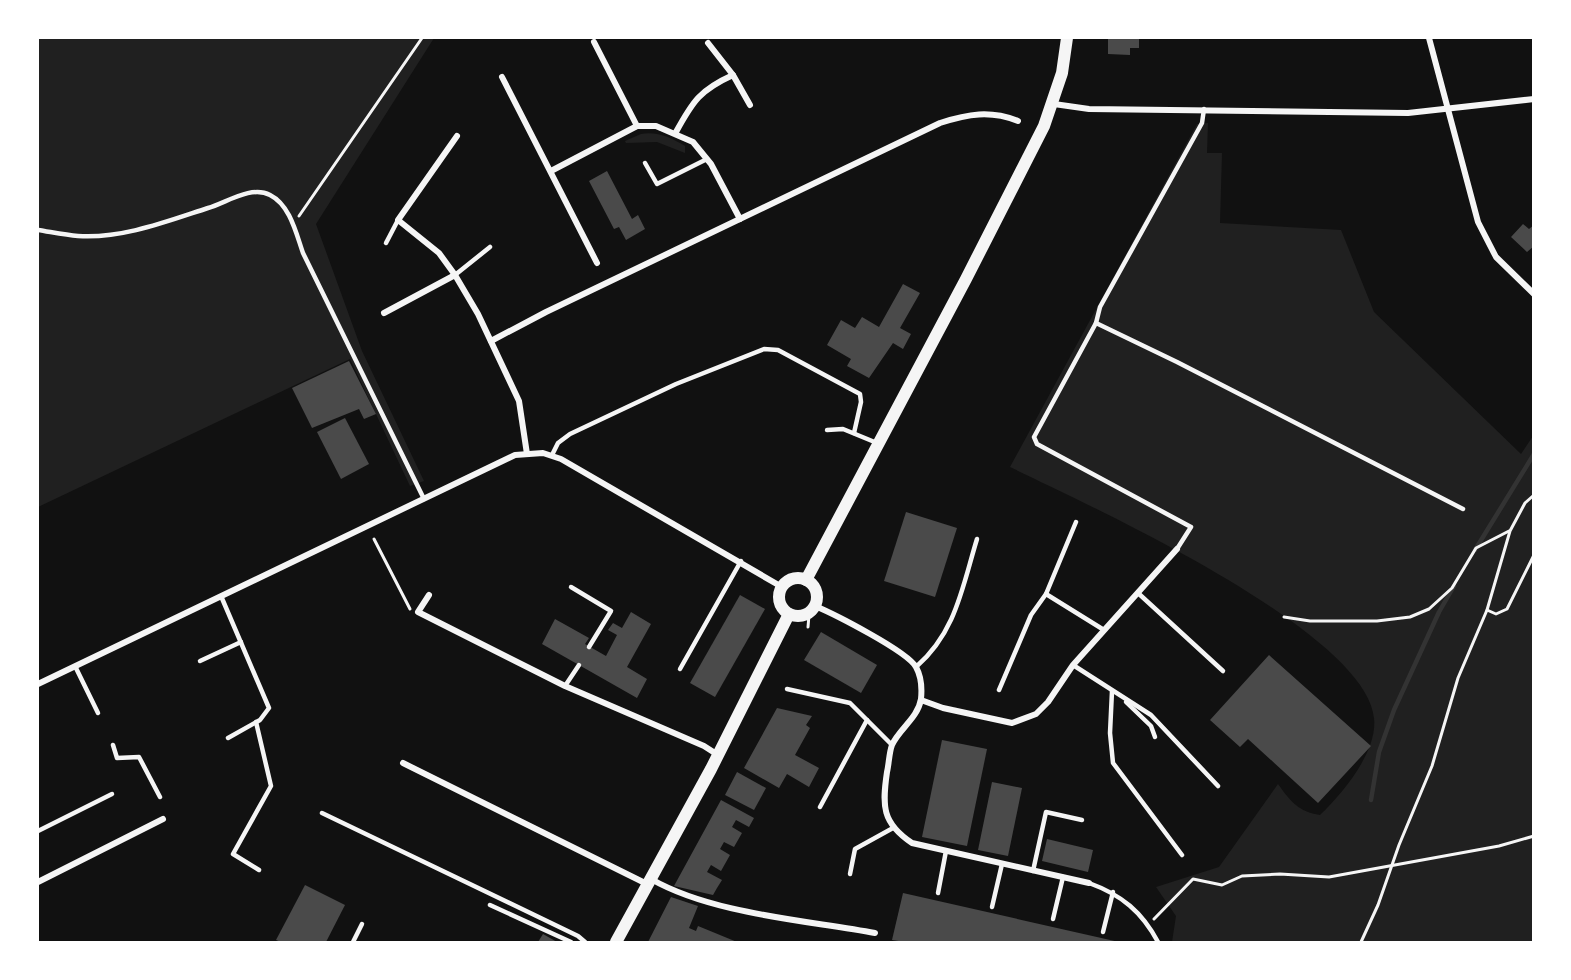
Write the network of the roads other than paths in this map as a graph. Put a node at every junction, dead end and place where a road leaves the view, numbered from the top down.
1 (1067, 38) edge
2 (1429, 38) edge
3 (594, 42) dead end
4 (708, 43) dead end
5 (733, 75) junction
6 (502, 77) dead end
7 (1533, 99) edge
8 (1054, 104) junction
9 (750, 105) dead end
10 (1204, 109) junction
11 (1448, 110) junction
12 (1017, 121) dead end
13 (637, 126) junction
14 (676, 132) junction
15 (457, 136) dead end
16 (707, 159) junction
17 (645, 163) dead end
18 (551, 171) junction
19 (740, 219) junction
20 (398, 220) junction
21 (38, 230) edge
22 (386, 243) dead end
23 (490, 247) dead end
24 (597, 263) dead end
25 (455, 275) junction
26 (1533, 294) edge
27 (384, 313) dead end
28 (1096, 323) junction
29 (491, 341) junction
30 (827, 430) dead end
31 (854, 433) junction
32 (879, 444) junction
33 (527, 454) junction
34 (552, 455) junction
35 (424, 499) junction
36 (1463, 509) dead end
37 (1076, 522) dead end
38 (977, 539) dead end
39 (1177, 549) joint
40 (741, 561) junction
41 (806, 579) junction
42 (571, 587) dead end
43 (782, 587) junction
44 (1046, 594) junction
45 (1138, 594) junction
46 (429, 595) dead end
47 (221, 596) junction
48 (812, 610) junction
49 (789, 614) junction
50 (1104, 630) junction
51 (241, 642) junction
52 (589, 647) dead end
53 (200, 661) dead end
54 (579, 664) dead end
55 (1073, 665) junction
56 (75, 666) junction
57 (916, 667) junction
58 (680, 669) dead end
59 (1222, 671) dead end
60 (38, 684) edge
61 (565, 686) junction
62 (788, 689) dead end
63 (999, 690) dead end
64 (1112, 691) junction
65 (1122, 698) junction
66 (921, 700) junction
67 (98, 713) dead end
68 (867, 720) junction
69 (256, 722) junction
70 (1155, 737) dead end
71 (228, 738) dead end
72 (113, 745) dead end
73 (892, 745) junction
74 (718, 755) junction
75 (403, 763) dead end
76 (1218, 786) dead end
77 (112, 794) dead end
78 (160, 796) dead end
79 (820, 807) dead end
80 (322, 813) dead end
81 (163, 819) dead end
82 (1082, 820) dead end
83 (893, 828) junction
84 (38, 831) edge
85 (946, 851) junction
86 (1182, 855) dead end
87 (1002, 864) junction
88 (259, 870) dead end
89 (1033, 871) junction
90 (850, 874) dead end
91 (1063, 877) junction
92 (649, 881) junction
93 (38, 882) edge
94 (1089, 883) joint
95 (1113, 892) junction
96 (938, 893) dead end
97 (490, 905) dead end
98 (992, 907) dead end
99 (1053, 919) dead end
100 (362, 924) dead end
101 (1103, 932) dead end
102 (875, 933) dead end
103 (353, 942) edge
104 (571, 942) edge
105 (585, 942) edge
106 (616, 942) edge
107 (1158, 942) edge

1 - 8 main road
2 - 11 street
3 - 13 street
4 - 5 street
5 - 9 street
5 - 14 street
6 - 18 street
7 - 11 street
8 - 10 street
8 - 32 main road
10 - 11 street
10 - 28 lane
11 - 26 street
12 - 19 street
13 - 14 street
13 - 18 street
14 - 16 street
15 - 20 street
16 - 17 lane
16 - 19 street
18 - 24 street
19 - 29 street
20 - 22 lane
20 - 25 street
21 - 35 lane
23 - 25 lane
25 - 27 street
25 - 29 street
28 - 36 lane
28 - 39 lane
29 - 33 street
30 - 31 lane
31 - 32 lane
31 - 34 lane
32 - 41 main road
33 - 34 street
33 - 35 street
34 - 40 street
35 - 47 street
37 - 44 lane
38 - 57 lane
39 - 45 street
40 - 43 street
40 - 58 lane
41 - 43 main road
41 - 48 main road
42 - 52 lane
43 - 49 main road
44 - 50 lane
44 - 63 lane
45 - 50 street
45 - 59 lane
46 - 61 street
47 - 51 lane
47 - 56 street
48 - 49 main road
48 - 57 street
49 - 74 main road
50 - 55 street
51 - 53 lane
51 - 69 lane
54 - 61 lane
55 - 64 lane
55 - 66 street
56 - 60 street
56 - 67 lane
57 - 66 street
61 - 74 street
62 - 68 lane
64 - 65 lane
64 - 86 lane
65 - 70 lane
65 - 76 lane
66 - 73 street
68 - 73 lane
68 - 79 lane
69 - 71 lane
69 - 88 lane
72 - 78 lane
73 - 83 street
74 - 92 main road
75 - 92 street
77 - 84 lane
80 - 105 lane
81 - 93 street
82 - 89 lane
83 - 85 street
83 - 90 lane
85 - 87 street
85 - 96 lane
87 - 89 street
87 - 98 lane
89 - 91 street
91 - 94 street
91 - 99 lane
92 - 102 street
92 - 106 main road
94 - 95 lane
95 - 101 lane
95 - 107 lane
97 - 104 lane
100 - 103 lane

